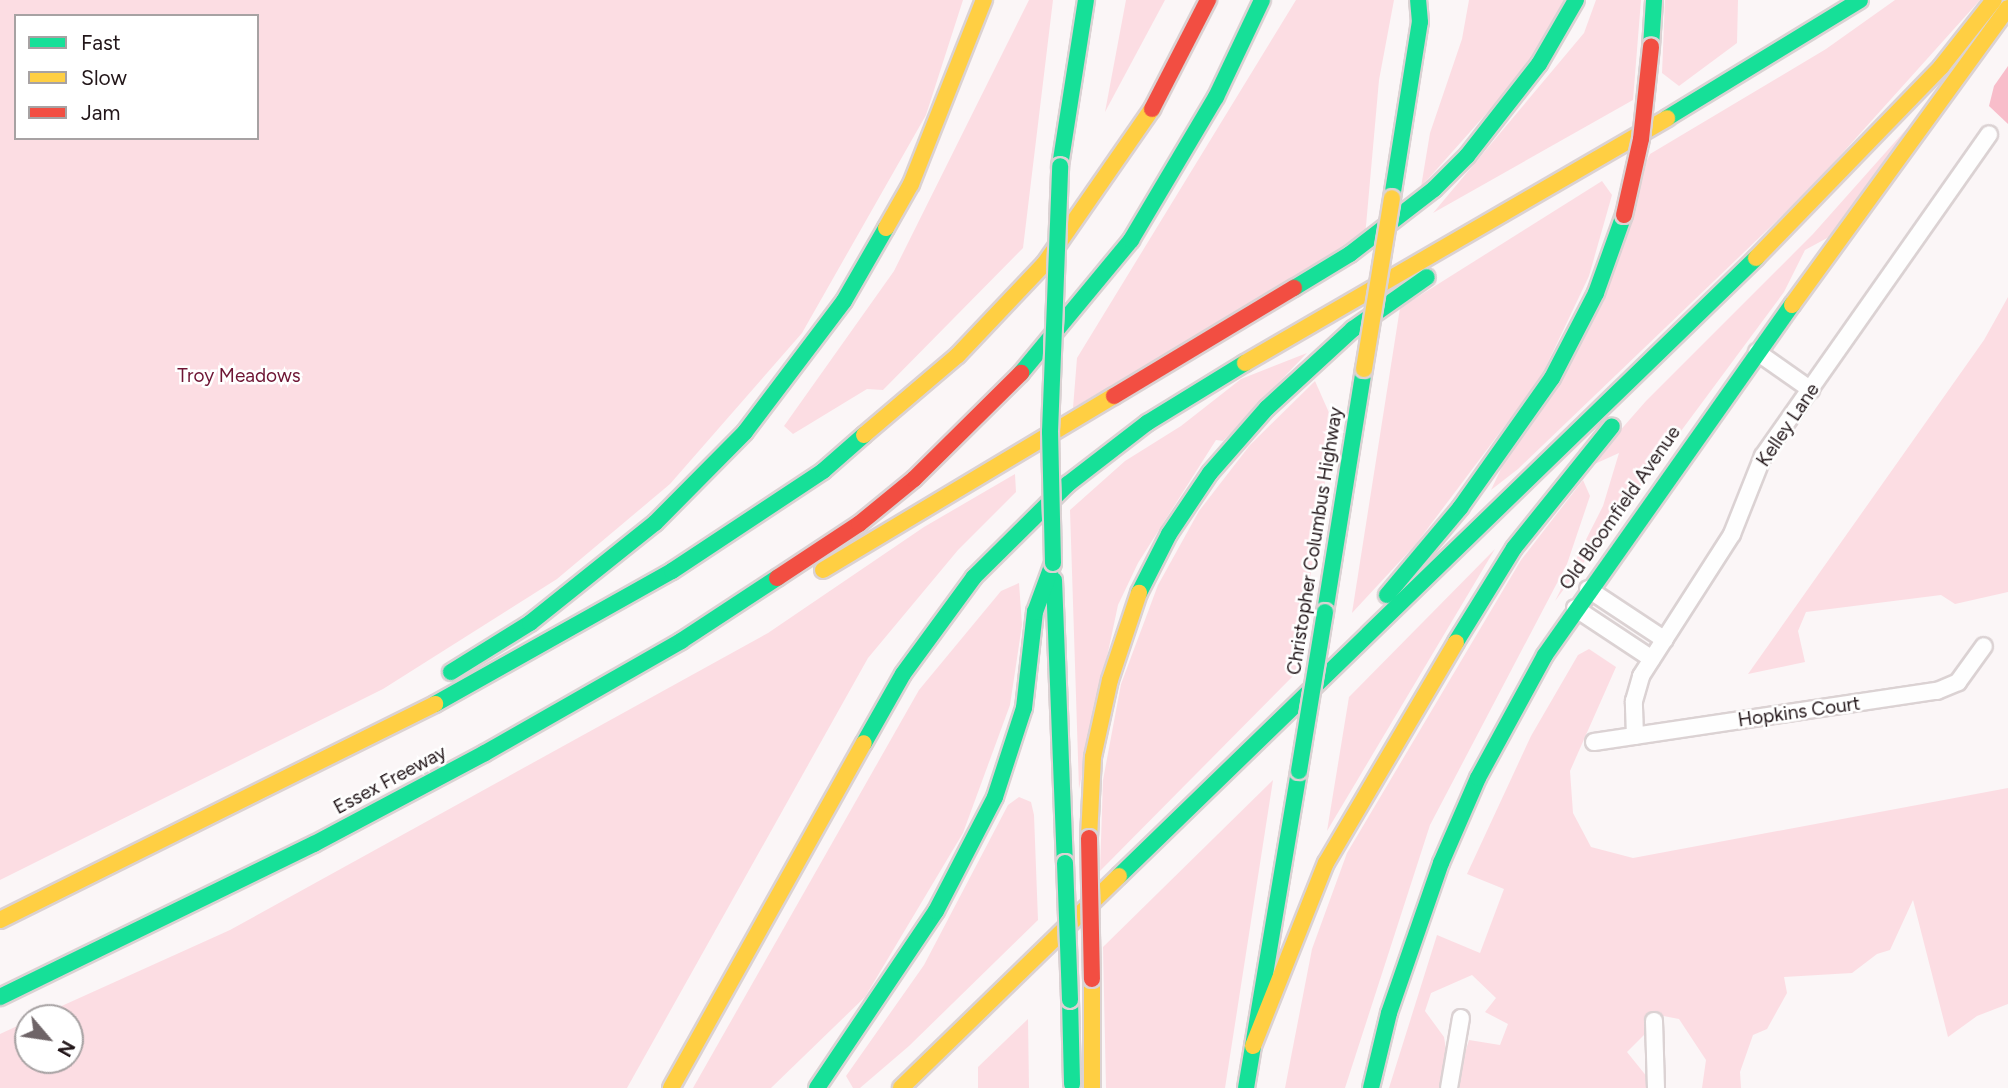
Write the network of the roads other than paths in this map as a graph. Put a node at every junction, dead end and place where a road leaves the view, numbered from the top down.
1 (984, 0) edge
2 (1087, 0) edge
3 (1208, 0) edge
4 (1262, 0) edge
5 (1419, 0) edge
6 (1576, 0) edge
7 (1654, 0) edge
8 (1860, 0) edge
9 (1994, 0) edge
10 (1437, 3) dead end
11 (2008, 8) edge
12 (1420, 22) junction
13 (1989, 135) dead end
14 (1476, 227) junction
15 (1757, 352) junction
16 (1642, 373) junction
17 (1811, 390) junction
18 (1053, 563) junction
19 (786, 575) junction
20 (1588, 589) junction
21 (1575, 608) junction
22 (1665, 640) junction
23 (1984, 646) dead end
24 (1358, 647) junction
25 (1652, 659) junction
26 (1635, 736) junction
27 (1594, 742) dead end
28 (295, 775) junction
29 (0, 920) edge
30 (0, 997) edge
31 (1461, 1018) dead end
32 (1654, 1020) dead end
33 (1253, 1046) junction
34 (671, 1088) edge
35 (817, 1088) edge
36 (901, 1088) edge
37 (1073, 1088) edge
38 (1092, 1088) edge
39 (1246, 1088) edge
40 (1371, 1088) edge
41 (1449, 1088) edge
42 (1656, 1088) edge

1 - 28 main road
2 - 18 main road, bridge
3 - 28 main road
4 - 19 main road, Essex Freeway
5 - 12 main road, Christopher Columbus Highway
6 - 19 main road
7 - 24 main road, bridge
8 - 14 main road
9 - 16 main road
10 - 12 main road
11 - 15 main road, Old Bloomfield Avenue
12 - 33 main road, Christopher Columbus Highway, bridge
13 - 17 street, Kelley Lane
14 - 34 main road
14 - 38 main road, bridge
15 - 17 street
15 - 20 main road, Old Bloomfield Avenue
16 - 24 main road
16 - 33 main road
17 - 22 street, Kelley Lane
18 - 35 main road
18 - 37 main road, bridge
19 - 30 main road, Essex Freeway
20 - 21 main road, Old Bloomfield Avenue
20 - 22 street
21 - 25 street
21 - 40 main road, Old Bloomfield Avenue
22 - 25 street, Kelley Lane
23 - 26 street, Hopkins Court
24 - 36 main road
25 - 26 street, Kelley Lane
26 - 27 street, Hopkins Court
28 - 29 main road
31 - 41 street
32 - 42 street
33 - 39 main road, Christopher Columbus Highway

